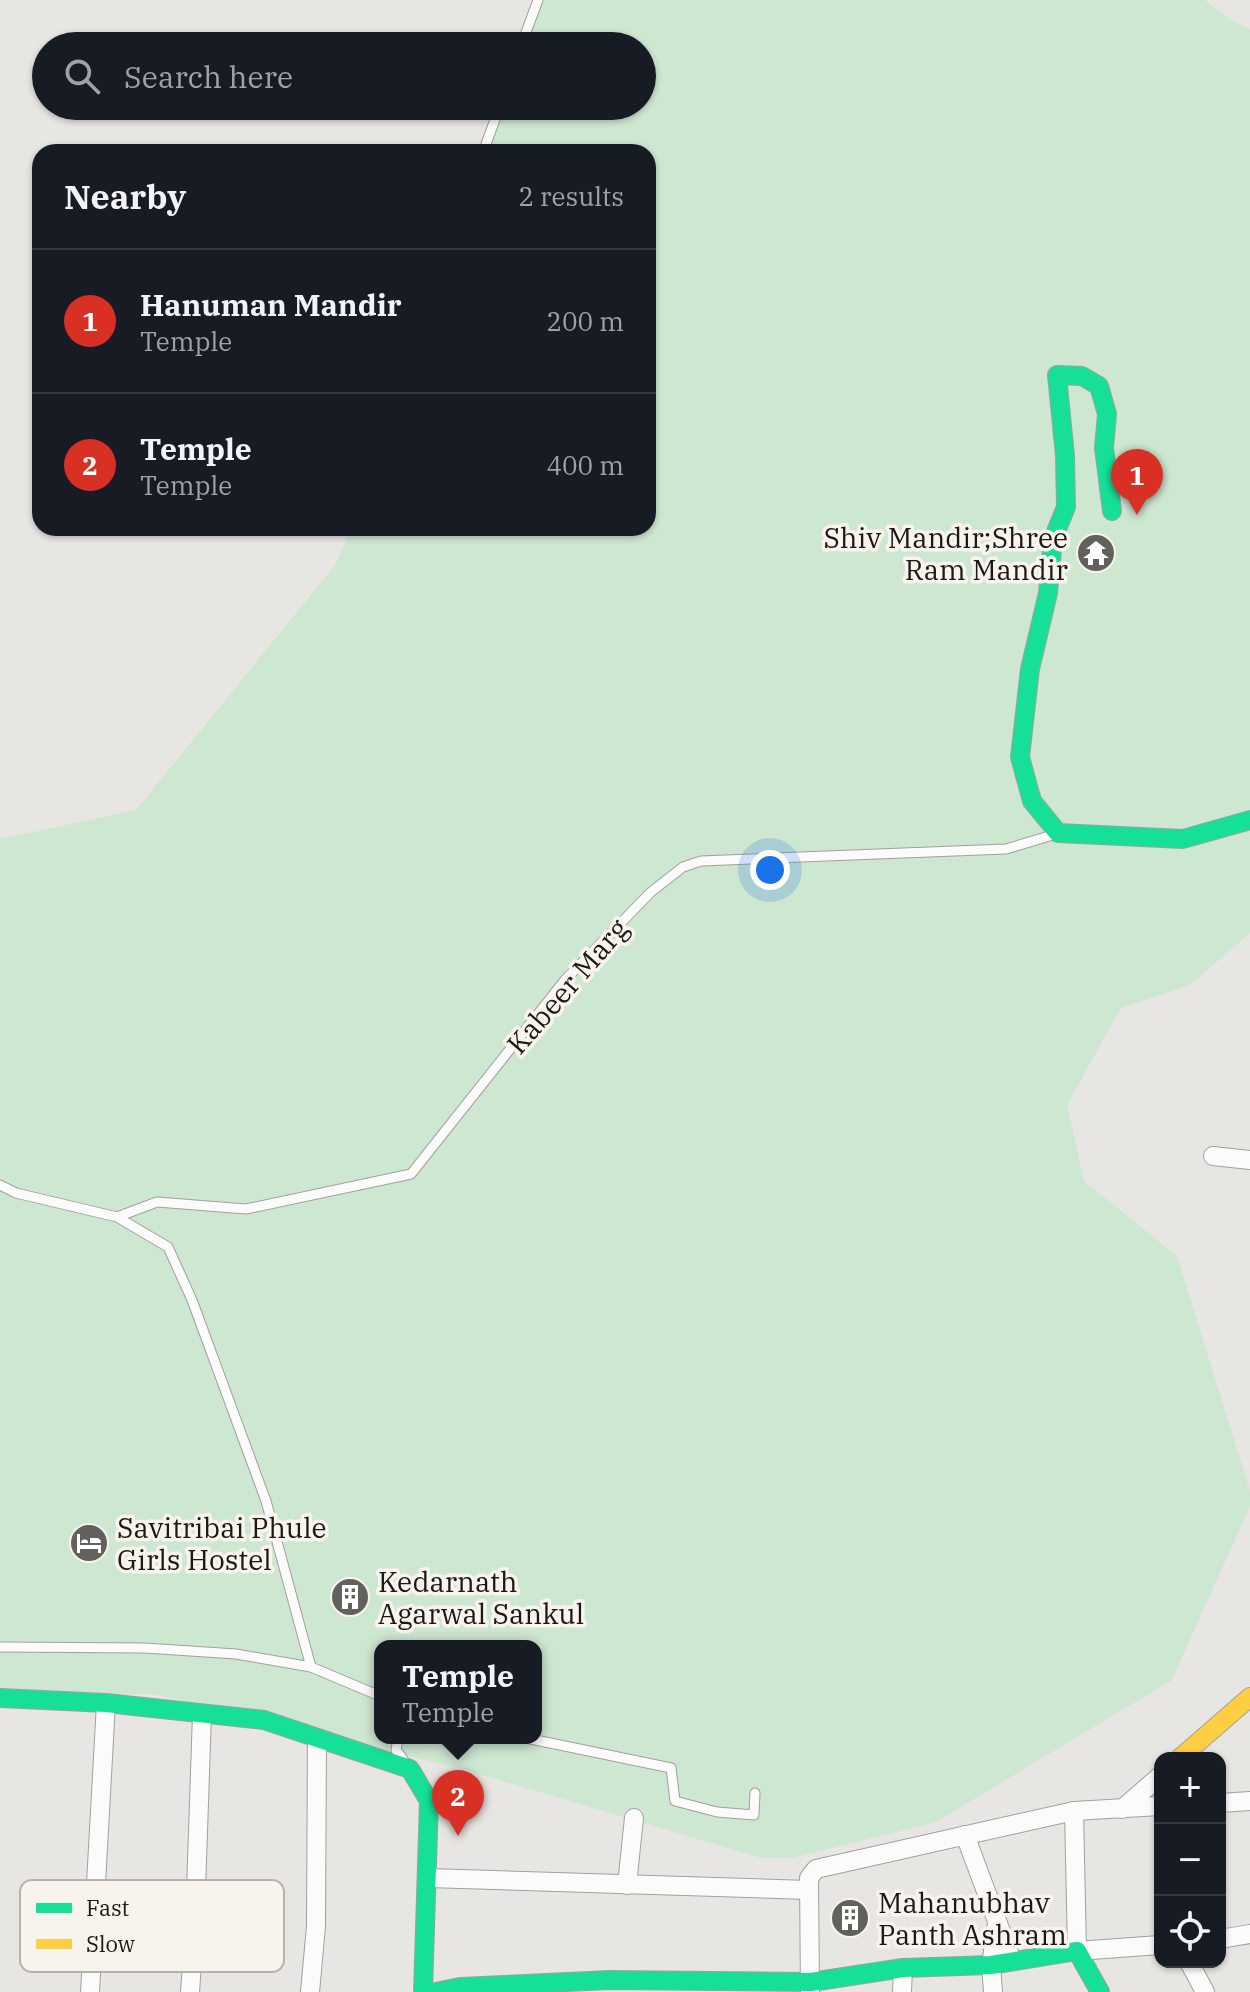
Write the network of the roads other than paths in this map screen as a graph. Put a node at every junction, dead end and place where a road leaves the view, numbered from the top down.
1 (538, 0) edge
2 (526, 32) edge
3 (495, 120) edge
4 (486, 144) dead end
5 (1112, 511) dead end
6 (1250, 820) edge
7 (1058, 833) junction
8 (1213, 1156) dead end
9 (1250, 1160) edge
10 (0, 1185) edge
11 (117, 1217) junction
12 (0, 1647) edge
13 (311, 1667) junction
14 (374, 1693) edge
15 (1250, 1697) edge
16 (0, 1698) edge
17 (106, 1703) junction
18 (202, 1714) junction
19 (317, 1738) junction
20 (542, 1741) edge
21 (397, 1744) edge
22 (1187, 1752) edge
23 (410, 1769) junction
24 (1154, 1781) edge
25 (755, 1793) dead end
26 (1250, 1801) edge
27 (1226, 1803) edge
28 (1154, 1806) edge
29 (1122, 1809) junction
30 (1074, 1811) junction
31 (634, 1818) dead end
32 (965, 1835) junction
33 (428, 1878) junction
34 (96, 1880) edge
35 (195, 1880) edge
36 (627, 1885) junction
37 (809, 1890) junction
38 (997, 1920) junction
39 (1250, 1934) edge
40 (1226, 1938) edge
41 (1154, 1945) edge
42 (1077, 1951) junction
43 (1012, 1961) junction
44 (991, 1965) junction
45 (903, 1968) junction
46 (1192, 1968) edge
47 (91, 1972) edge
48 (191, 1972) edge
49 (706, 1986) edge
50 (634, 1987) edge
51 (810, 1987) edge
52 (90, 1992) edge
53 (190, 1992) edge
54 (310, 1992) edge
55 (423, 1992) edge
56 (436, 1992) edge
57 (902, 1992) edge
58 (993, 1992) edge
59 (1100, 1992) edge
60 (1205, 1992) edge

1 - 2 lane
3 - 4 lane
5 - 7 street
6 - 7 street
7 - 11 lane, Kabeer Marg
8 - 9 street
10 - 11 lane
11 - 13 lane
12 - 13 lane
13 - 14 lane
15 - 22 street
16 - 17 street
17 - 18 street
17 - 34 street
18 - 19 street
18 - 35 street
19 - 23 street
19 - 54 street
20 - 25 lane
21 - 23 lane
23 - 33 street
24 - 29 street
26 - 27 street
28 - 29 street
29 - 30 street
30 - 32 street
30 - 42 street
31 - 36 street
32 - 37 street
32 - 38 street
33 - 36 street
33 - 55 street
36 - 37 street
37 - 51 street
38 - 43 street
38 - 44 street
39 - 40 street
41 - 42 street
42 - 43 street
42 - 59 street
43 - 44 street
44 - 45 street
44 - 58 street
45 - 51 street
45 - 57 street
46 - 60 street
47 - 52 street
48 - 53 street
49 - 50 street
49 - 51 street
50 - 56 street

